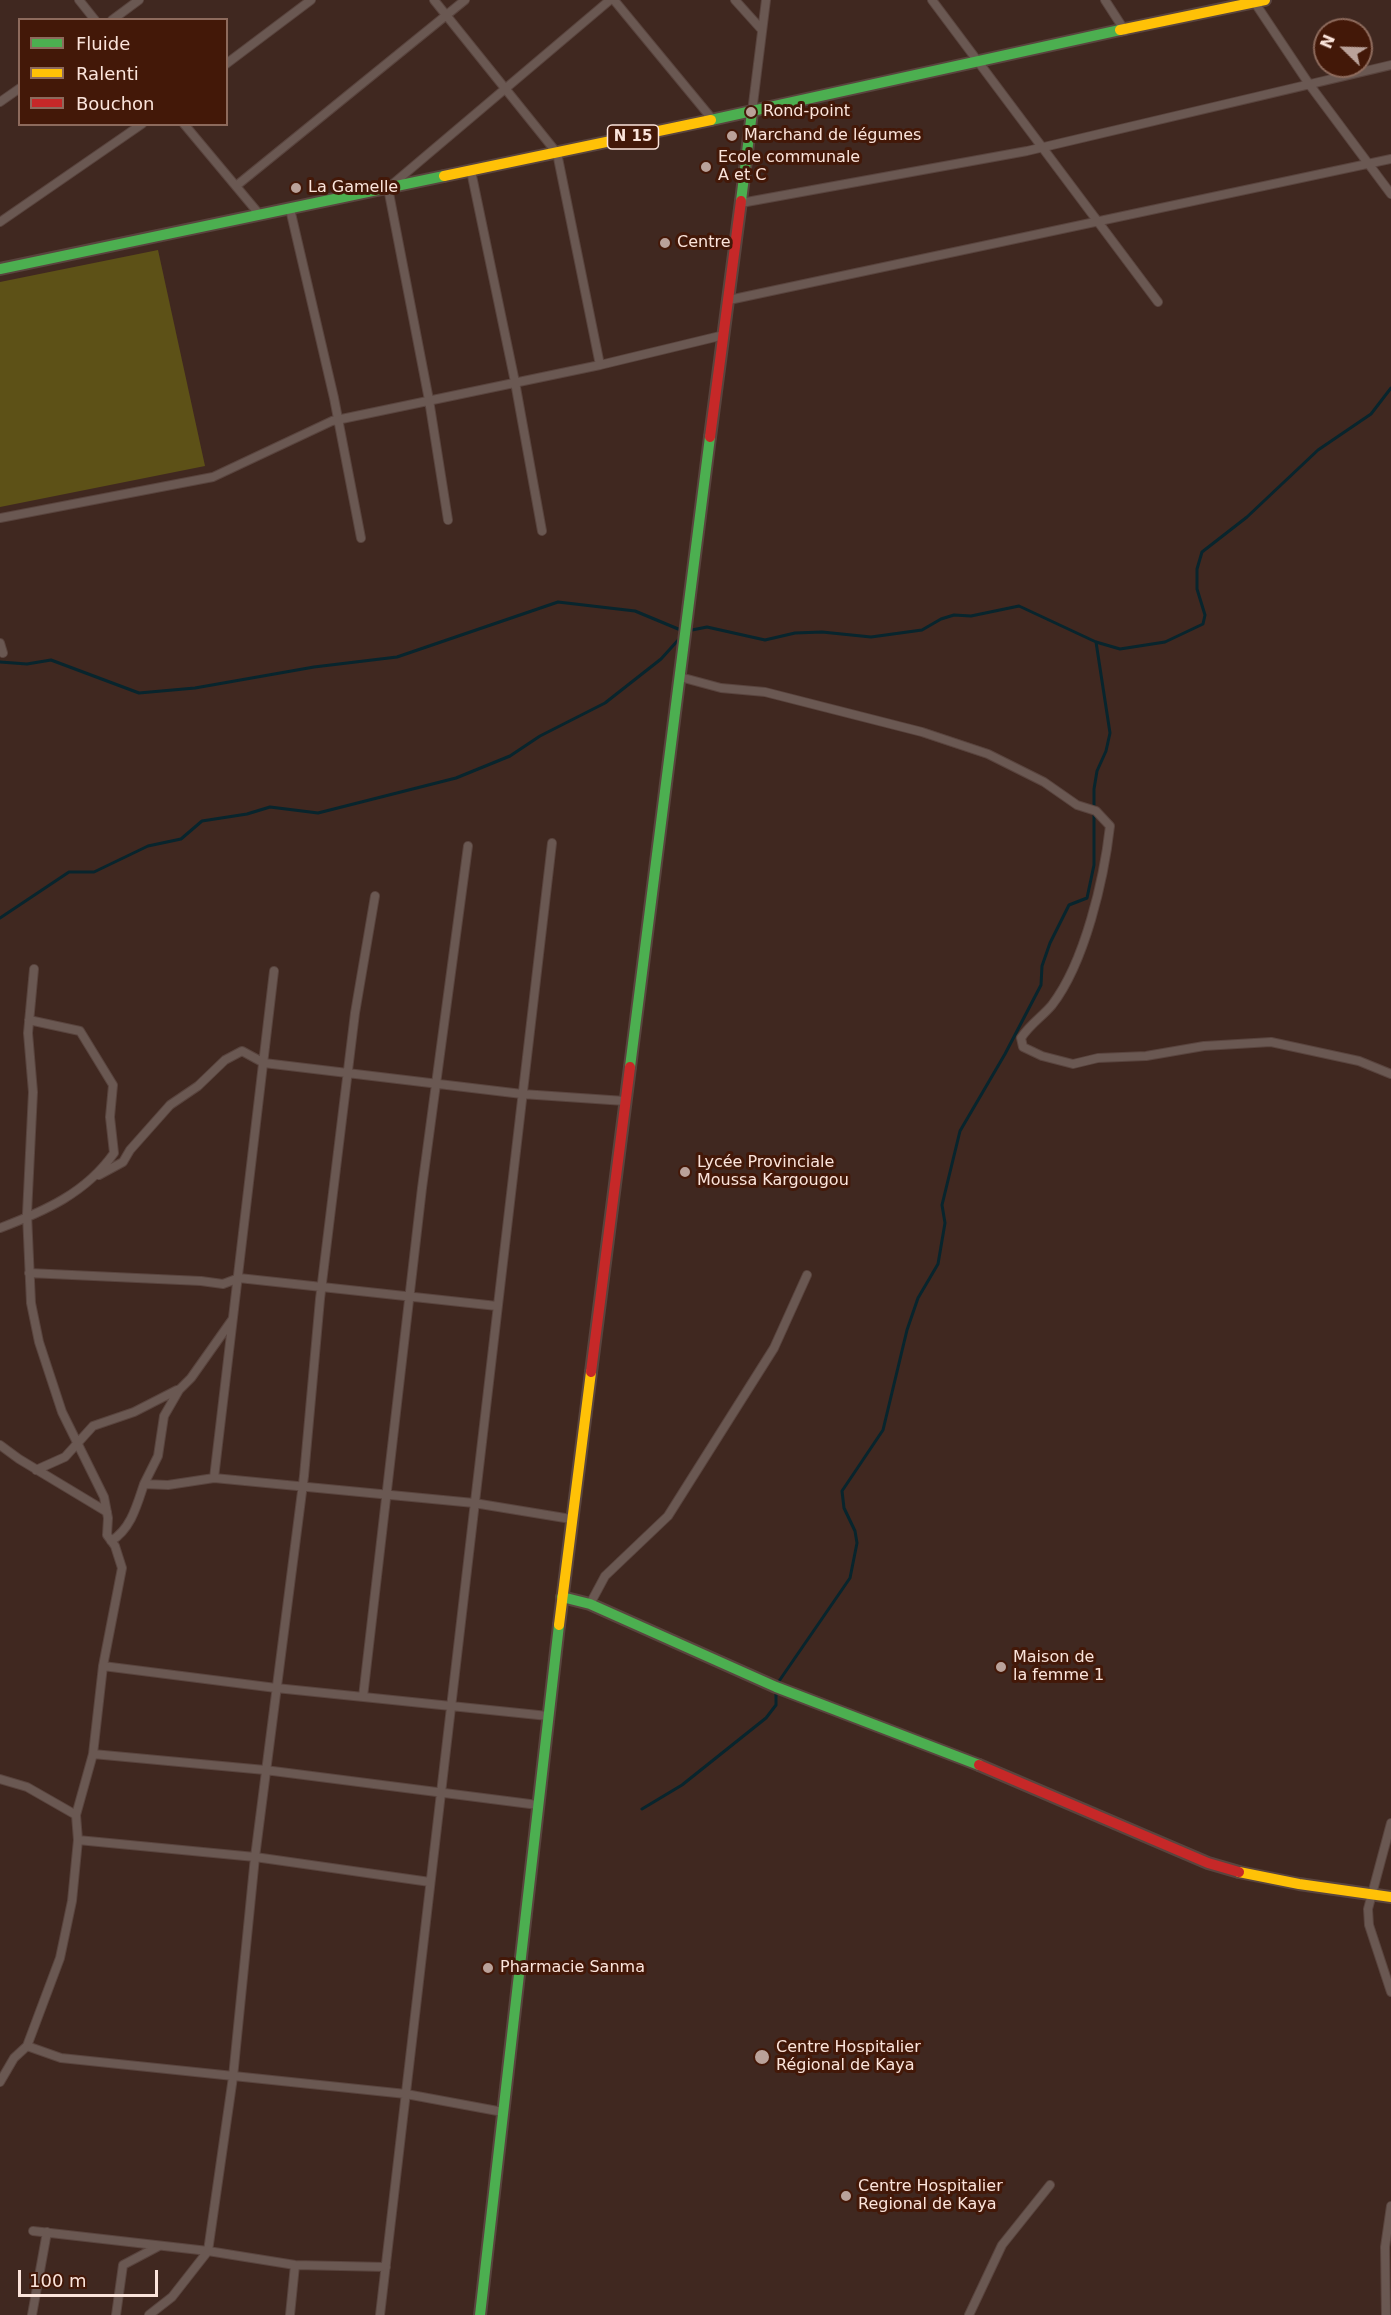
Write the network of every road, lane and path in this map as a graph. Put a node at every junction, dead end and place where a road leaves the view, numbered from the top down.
1 (79, 0) edge
2 (139, 0) edge
3 (311, 0) edge
4 (434, 0) edge
5 (465, 0) edge
6 (612, 0) edge
7 (735, 0) edge
8 (766, 0) edge
9 (932, 0) edge
10 (1105, 0) edge
11 (1227, 0) edge
12 (1260, 1) edge
13 (1215, 11) junction
14 (446, 15) junction
15 (93, 18) edge
16 (115, 18) edge
17 (762, 30) junction
18 (1125, 31) junction
19 (977, 60) junction
20 (228, 62) edge
21 (1391, 65) edge
22 (1309, 84) junction
23 (505, 87) junction
24 (18, 89) edge
25 (0, 102) edge
26 (752, 112) junction
27 (713, 120) junction
28 (139, 126) edge
29 (186, 126) edge
30 (1042, 147) junction
31 (557, 153) junction
32 (1391, 159) edge
33 (1369, 164) junction
34 (471, 171) junction
35 (236, 186) junction
36 (388, 188) junction
37 (1391, 194) edge
38 (741, 203) junction
39 (290, 209) junction
40 (260, 215) junction
41 (0, 222) edge
42 (1099, 223) junction
43 (0, 269) edge
44 (729, 300) junction
45 (1158, 302) dead end
46 (724, 335) junction
47 (600, 365) junction
48 (515, 382) junction
49 (429, 400) junction
50 (338, 420) junction
51 (0, 518) edge
52 (448, 520) dead end
53 (542, 531) dead end
54 (361, 538) dead end
55 (0, 643) edge
56 (3, 653) dead end
57 (680, 677) junction
58 (552, 843) dead end
59 (468, 846) dead end
60 (375, 896) dead end
61 (34, 969) dead end
62 (274, 971) dead end
63 (29, 1020) junction
64 (264, 1063) junction
65 (348, 1073) junction
66 (1391, 1074) edge
67 (436, 1084) junction
68 (522, 1094) junction
69 (625, 1101) junction
70 (99, 1174) junction
71 (27, 1217) junction
72 (0, 1228) edge
73 (29, 1274) junction
74 (807, 1275) dead end
75 (239, 1278) junction
76 (322, 1287) junction
77 (410, 1297) junction
78 (497, 1306) junction
79 (234, 1317) junction
80 (179, 1390) junction
81 (77, 1442) junction
82 (0, 1444) edge
83 (36, 1470) junction
84 (214, 1478) junction
85 (144, 1484) junction
86 (303, 1487) junction
87 (386, 1495) junction
88 (474, 1503) junction
89 (107, 1512) junction
90 (571, 1519) junction
91 (111, 1541) junction
92 (562, 1597) junction
93 (590, 1604) junction
94 (102, 1666) junction
95 (276, 1688) junction
96 (363, 1697) junction
97 (450, 1706) junction
98 (548, 1716) junction
99 (93, 1754) junction
100 (265, 1770) junction
101 (0, 1779) edge
102 (440, 1792) junction
103 (538, 1805) junction
104 (76, 1815) junction
105 (1391, 1823) edge
106 (78, 1840) junction
107 (255, 1857) junction
108 (430, 1882) junction
109 (1370, 1895) junction
110 (1391, 1897) edge
111 (1391, 1992) edge
112 (27, 2046) junction
113 (232, 2077) junction
114 (0, 2082) edge
115 (406, 2094) junction
116 (503, 2112) junction
117 (1050, 2185) dead end
118 (1391, 2206) edge
119 (33, 2231) dead end
120 (47, 2232) junction
121 (160, 2246) junction
122 (208, 2251) junction
123 (295, 2265) junction
124 (386, 2267) junction
125 (32, 2315) edge
126 (116, 2315) edge
127 (149, 2315) edge
128 (290, 2315) edge
129 (380, 2315) edge
130 (480, 2315) edge
131 (969, 2315) edge
132 (1386, 2315) edge

1 - 15 street
2 - 16 street
3 - 20 street
4 - 14 street
5 - 14 street
6 - 23 street
6 - 27 street
7 - 17 street
8 - 17 street
9 - 19 street
10 - 18 street
11 - 13 street
12 - 13 main road, N 15
12 - 22 street
13 - 18 main road, N 15
14 - 23 street
14 - 35 street
17 - 26 street
18 - 19 main road, N 15
19 - 26 main road, N 15
19 - 30 street
21 - 22 street
22 - 30 street
22 - 33 street
23 - 31 street
23 - 36 street
24 - 25 street
26 - 27 main road, N 15
26 - 38 main road
27 - 31 main road, N 15
28 - 41 street
29 - 35 street
30 - 38 street
30 - 42 street
31 - 34 main road, N 15
31 - 47 street
32 - 33 street
33 - 37 street
33 - 42 street
34 - 36 main road, N 15
34 - 48 street
35 - 40 street
36 - 39 main road, N 15
36 - 49 street
38 - 44 main road
39 - 40 main road, N 15
39 - 50 street
40 - 43 main road, N 15
42 - 44 street
42 - 45 street
44 - 46 main road
46 - 47 street
46 - 57 main road
47 - 48 street
48 - 49 street
48 - 53 street
49 - 50 street
49 - 52 street
50 - 51 street
50 - 54 street
55 - 56 street
57 - 66 street
57 - 69 main road
58 - 68 street
59 - 67 street
60 - 65 street
61 - 63 street
62 - 64 street
63 - 70 street
63 - 71 street
64 - 65 street
64 - 70 street
64 - 75 street
65 - 67 street
65 - 76 street
67 - 68 street
67 - 77 street
68 - 69 street
68 - 78 street
69 - 90 main road
70 - 71 street
71 - 72 street
71 - 73 street
73 - 75 street
73 - 81 street
74 - 93 street
75 - 76 street
75 - 79 street
76 - 77 street
76 - 86 street
77 - 78 street
77 - 87 street
78 - 88 street
79 - 80 street
79 - 84 street
80 - 81 street
80 - 85 street
81 - 83 street
81 - 89 street
82 - 83 street
83 - 89 street
84 - 85 street
84 - 86 street
85 - 91 street
86 - 87 street
86 - 95 street
87 - 88 street
87 - 96 street
88 - 90 street
88 - 97 street
89 - 91 street
90 - 92 main road
91 - 94 street
92 - 93 main road
92 - 98 main road
93 - 109 main road
94 - 95 street
94 - 99 street
95 - 96 street
95 - 100 street
96 - 97 street
97 - 98 street
97 - 102 street
98 - 103 main road
99 - 100 street
99 - 104 street
100 - 102 street
100 - 107 street
101 - 104 street
102 - 103 street
102 - 108 street
103 - 116 main road
104 - 106 street
105 - 109 street
106 - 107 street
106 - 112 street
107 - 108 street
107 - 113 street
108 - 115 street
109 - 110 main road
109 - 111 street
112 - 113 street
112 - 114 street
113 - 115 street
113 - 122 street
115 - 116 street
115 - 124 street
116 - 130 main road
117 - 131 street
118 - 132 street
119 - 120 street
120 - 121 street
120 - 125 street
121 - 122 street
121 - 126 street
122 - 123 street
122 - 127 street
123 - 124 street
123 - 128 street
124 - 129 street

